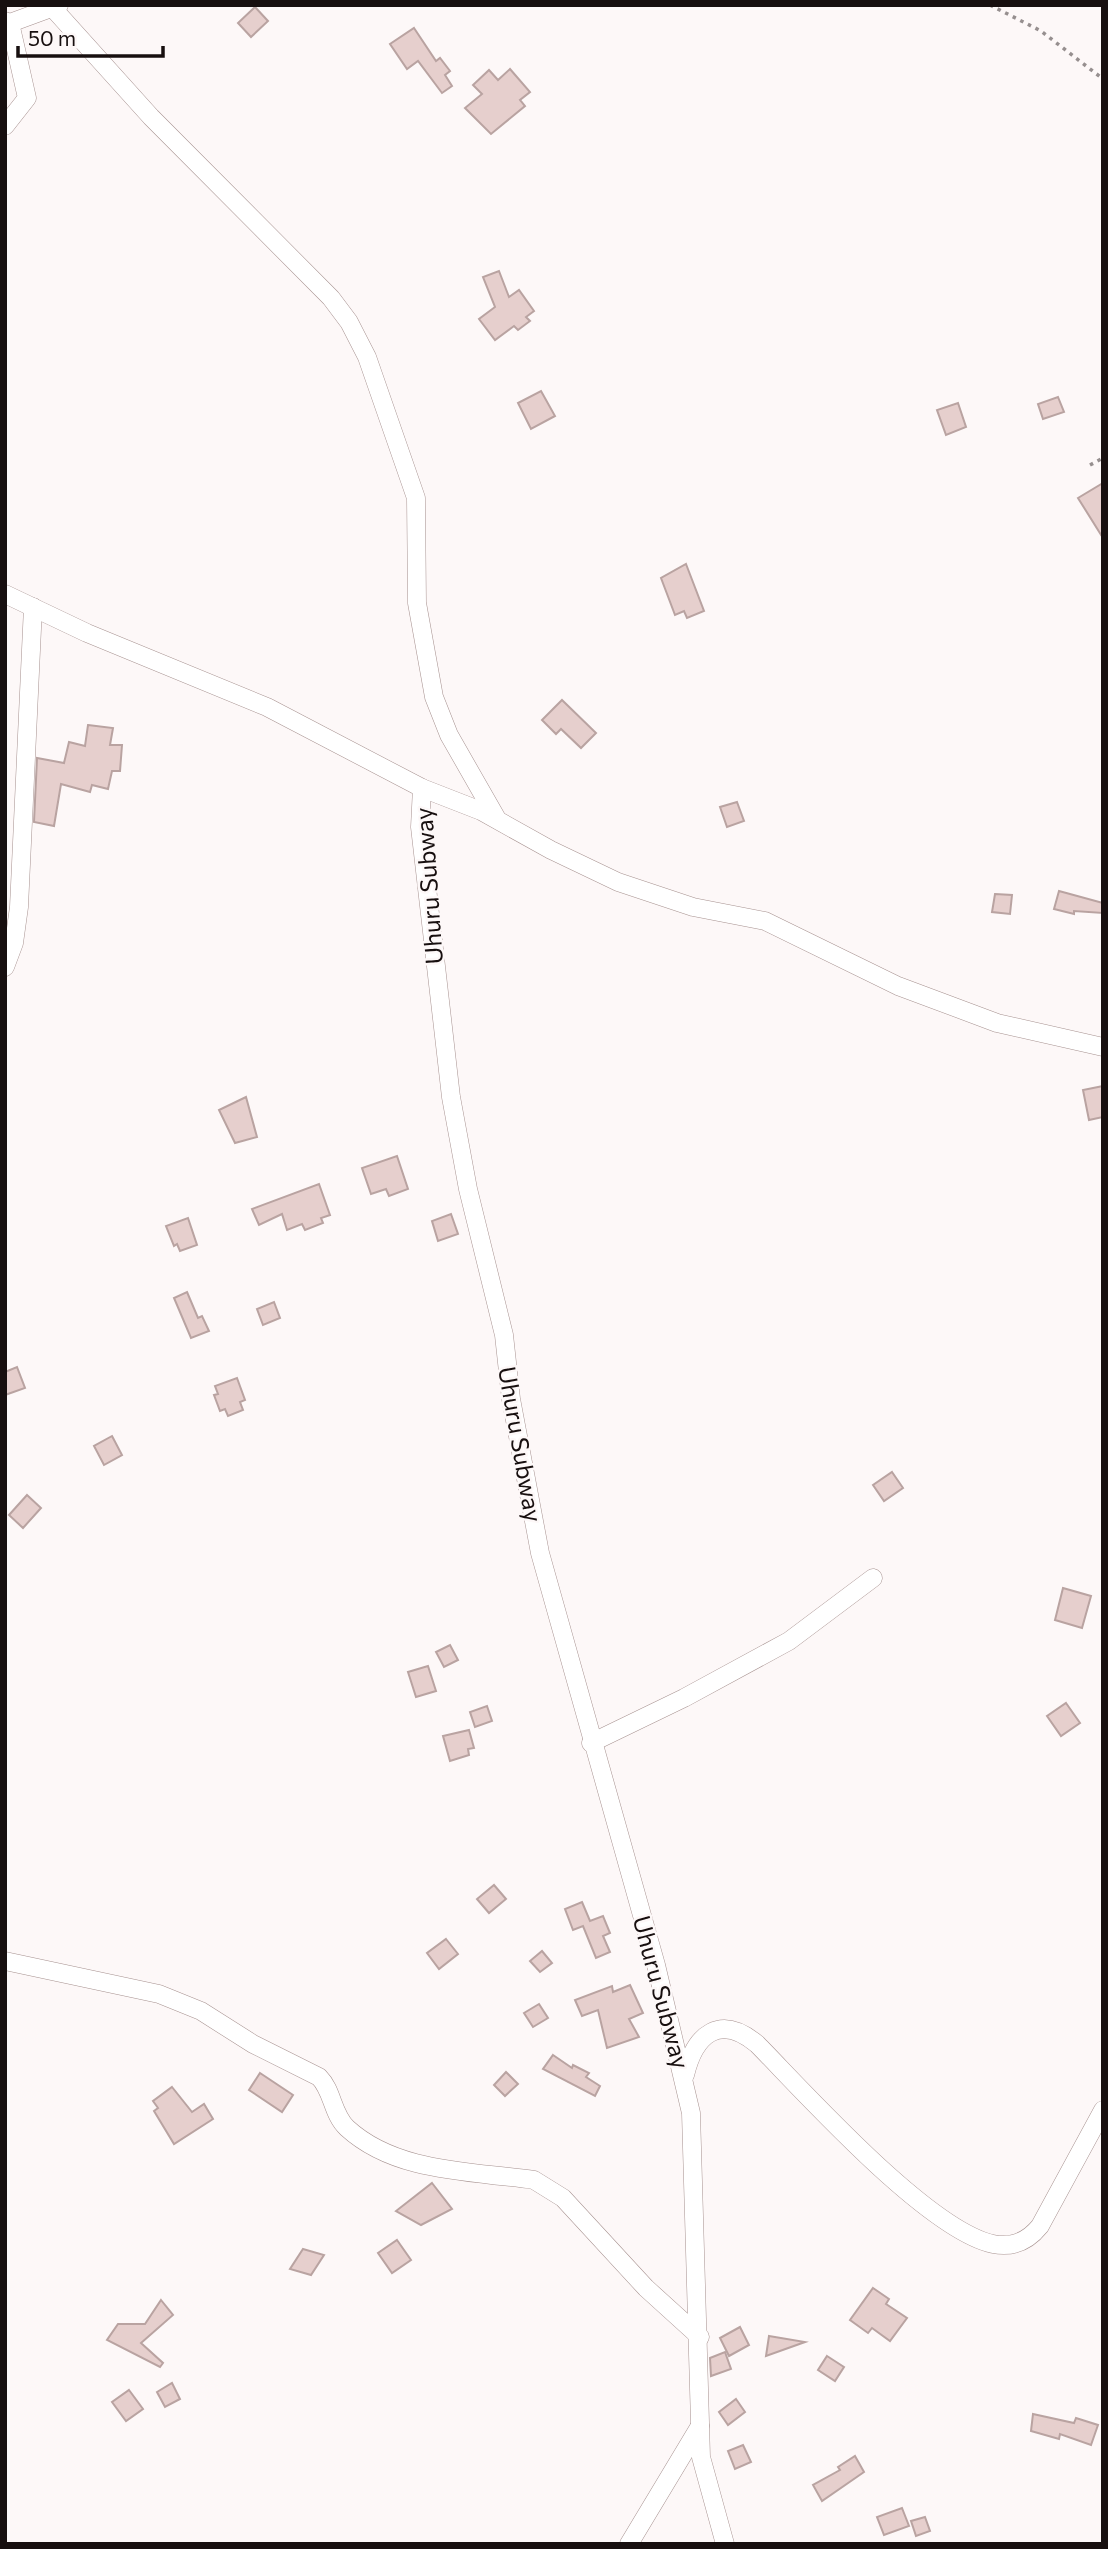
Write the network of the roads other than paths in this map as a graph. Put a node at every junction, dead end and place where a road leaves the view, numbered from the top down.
1 (54, 7) edge
2 (7, 22) edge
3 (5, 126) edge
4 (5, 594) edge
5 (33, 607) junction
6 (422, 788) junction
7 (497, 819) junction
8 (5, 967) edge
9 (1103, 1046) edge
10 (873, 1578) dead end
11 (591, 1743) junction
12 (5, 1961) edge
13 (684, 2079) junction
14 (1103, 2110) edge
15 (700, 2337) junction
16 (699, 2426) junction
17 (629, 2544) edge
18 (725, 2544) edge

1 - 2 street
1 - 7 street
2 - 3 street
4 - 5 street, Uhuru Subway
5 - 6 street, Uhuru Subway
5 - 8 street
6 - 7 street
6 - 11 street, Uhuru Subway
7 - 9 street
10 - 11 street
11 - 13 street, Uhuru Subway
12 - 15 street
13 - 14 street
13 - 15 street, Uhuru Subway
15 - 16 street, Uhuru Subway
16 - 17 street
16 - 18 street, Uhuru Subway

